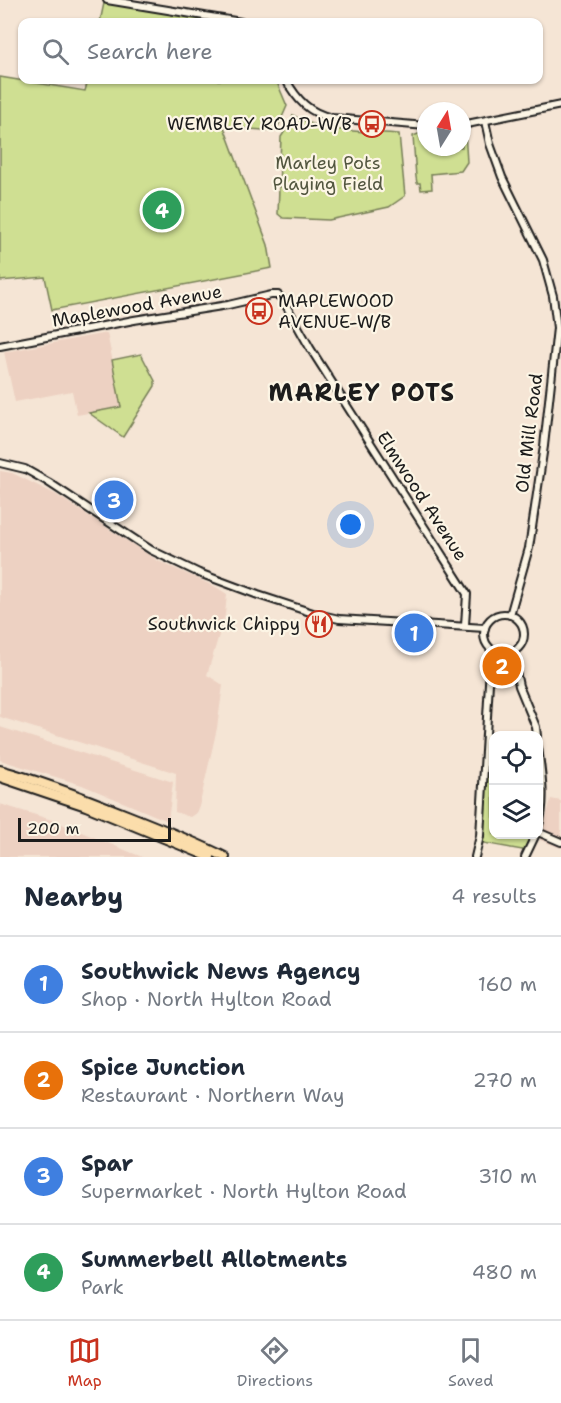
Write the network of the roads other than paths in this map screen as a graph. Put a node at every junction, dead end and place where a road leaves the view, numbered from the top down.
1 (107, 0) edge
2 (217, 18) edge
3 (288, 84) edge
4 (561, 105) edge
5 (485, 121) junction
6 (471, 123) edge
7 (417, 125) edge
8 (279, 295) joint
9 (0, 346) edge
10 (0, 463) edge
11 (510, 615) junction
12 (465, 625) junction
13 (485, 628) junction
14 (495, 652) junction
15 (512, 652) junction
16 (536, 731) edge
17 (0, 770) edge
18 (0, 777) edge
19 (543, 785) edge
20 (543, 813) edge
21 (543, 834) edge
22 (534, 839) edge
23 (561, 842) edge
24 (210, 857) edge
25 (225, 857) edge
26 (475, 857) edge
27 (525, 857) edge

1 - 2 street
3 - 7 street
4 - 5 street
5 - 6 street
5 - 11 street, Old Mill Road
8 - 9 street, Maplewood Avenue
8 - 12 street, Elmwood Avenue
10 - 12 street
11 - 13 street
11 - 15 street
12 - 13 street
13 - 14 street
14 - 15 street
14 - 26 street
15 - 16 street
17 - 25 main road
18 - 24 main road
19 - 20 street
21 - 23 street
22 - 27 street

